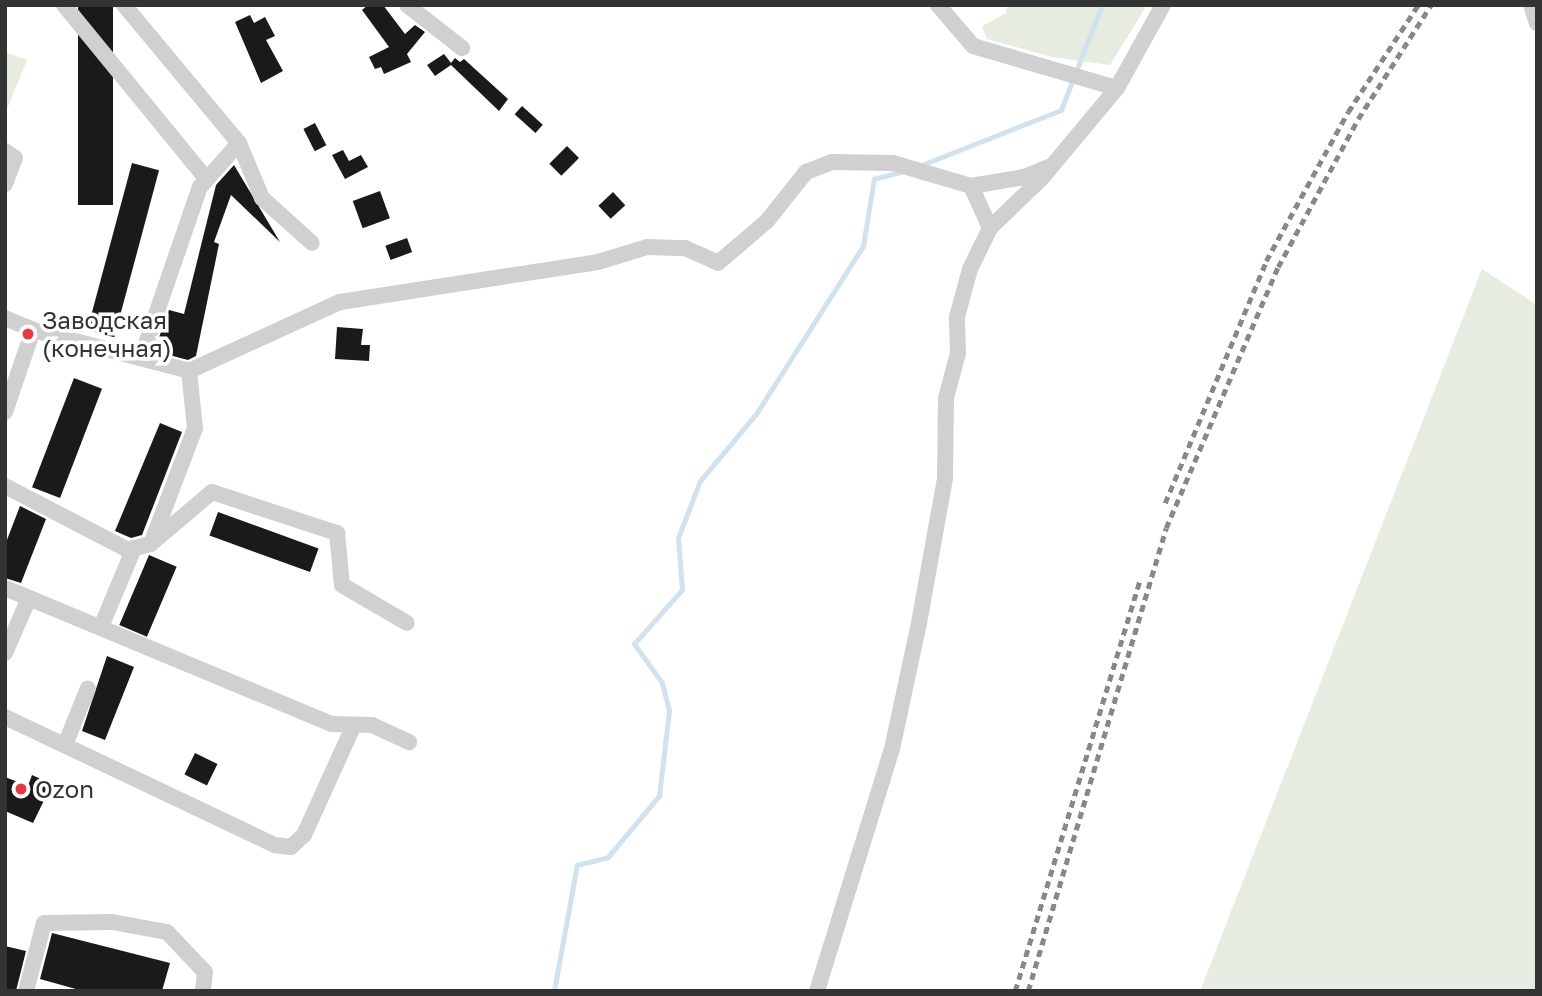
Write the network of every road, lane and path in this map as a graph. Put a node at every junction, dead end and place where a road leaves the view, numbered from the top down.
1 (64, 5) edge
2 (124, 5) edge
3 (407, 5) edge
4 (938, 5) edge
5 (1163, 5) edge
6 (1531, 5) edge
7 (1537, 23) edge
8 (461, 48) dead end
9 (1117, 88) junction
10 (239, 144) junction
11 (5, 151) edge
12 (1051, 166) junction
13 (205, 177) junction
14 (5, 184) edge
15 (971, 186) junction
16 (990, 228) junction
17 (312, 243) dead end
18 (5, 318) edge
19 (33, 330) junction
20 (142, 355) junction
21 (189, 371) junction
22 (5, 412) edge
23 (5, 486) edge
24 (151, 544) junction
25 (134, 548) junction
26 (5, 588) edge
27 (29, 597) junction
28 (407, 623) dead end
29 (101, 627) junction
30 (5, 653) edge
31 (88, 688) dead end
32 (5, 717) edge
33 (354, 725) junction
34 (409, 742) dead end
35 (65, 745) junction
36 (26, 991) edge
37 (203, 991) edge
38 (817, 991) edge

1 - 13 street
2 - 10 street
3 - 8 street
4 - 9 street
5 - 9 street
6 - 7 street
9 - 12 street
10 - 13 street
10 - 17 street
11 - 14 street
12 - 15 street
12 - 16 street
13 - 20 street
15 - 16 street
15 - 21 street
16 - 38 street
18 - 19 street
19 - 20 street
19 - 22 street
20 - 21 street
21 - 24 street
23 - 25 street
24 - 25 street
24 - 28 street
25 - 29 street
26 - 27 street
27 - 29 street
27 - 30 street
29 - 33 street
31 - 35 street
32 - 35 street
33 - 34 street
33 - 35 street
36 - 37 street

